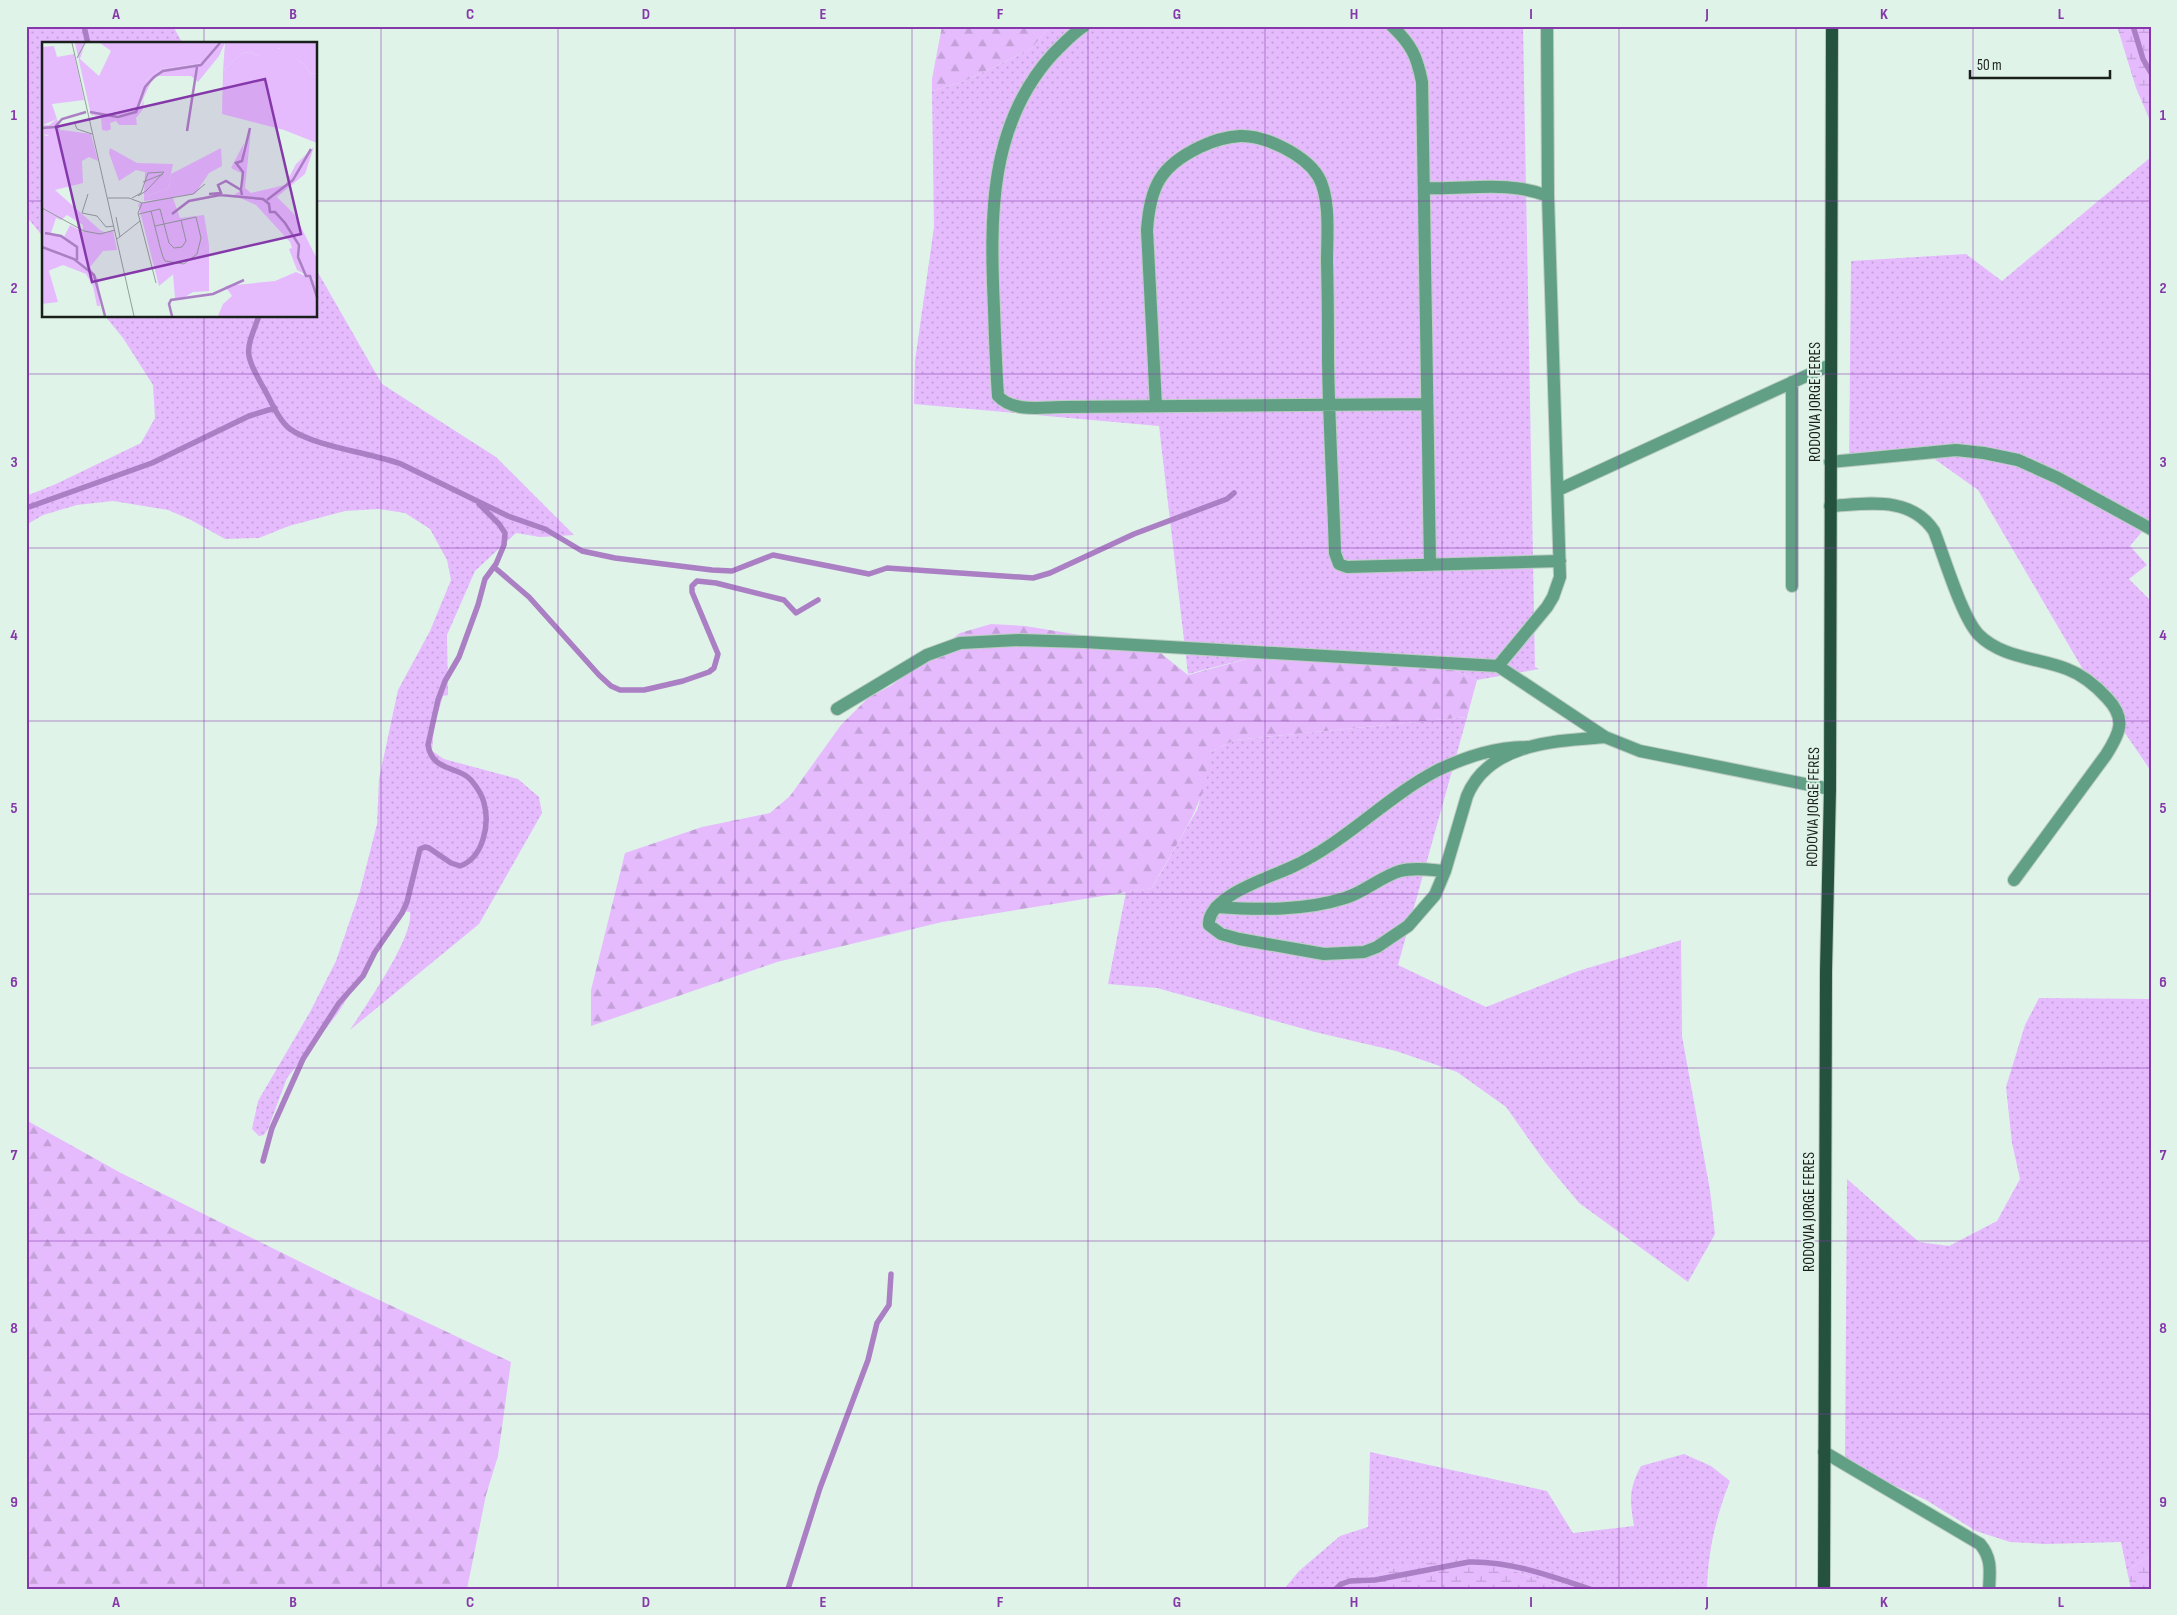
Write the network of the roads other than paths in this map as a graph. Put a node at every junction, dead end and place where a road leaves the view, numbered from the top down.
1 (1084, 26) edge
2 (1392, 26) edge
3 (1547, 26) edge
4 (1832, 26) edge
5 (1424, 188) junction
6 (1548, 196) junction
7 (1830, 365) junction
8 (1792, 382) junction
9 (1428, 404) junction
10 (1330, 405) junction
11 (1156, 406) junction
12 (1830, 462) junction
13 (1558, 490) junction
14 (1830, 506) junction
15 (2151, 529) edge
16 (1560, 561) junction
17 (1430, 565) junction
18 (1792, 586) dead end
19 (1498, 666) junction
20 (836, 709) dead end
21 (1605, 737) junction
22 (1529, 747) junction
23 (1830, 789) junction
24 (1445, 871) junction
25 (2014, 880) dead end
26 (1216, 906) junction
27 (1824, 1452) junction
28 (1824, 1589) edge
29 (1988, 1589) edge

1 - 11 street
2 - 5 street
3 - 6 street
4 - 7 main road, RODOVIA JORGE FERES
5 - 6 street
5 - 9 street
6 - 13 street
7 - 8 street
7 - 12 main road, RODOVIA JORGE FERES
8 - 13 street
8 - 18 street
9 - 10 street
9 - 17 street
10 - 11 street
10 - 11 street
10 - 17 street
12 - 14 main road, RODOVIA JORGE FERES
12 - 15 street
13 - 16 street
14 - 23 main road, RODOVIA JORGE FERES
14 - 25 street
16 - 17 street
16 - 19 street
19 - 20 street
19 - 21 street
21 - 22 street
21 - 23 street
22 - 24 street
22 - 26 street
23 - 27 main road, RODOVIA JORGE FERES
24 - 26 street
24 - 26 street
27 - 28 main road, RODOVIA JORGE FERES
27 - 29 street

